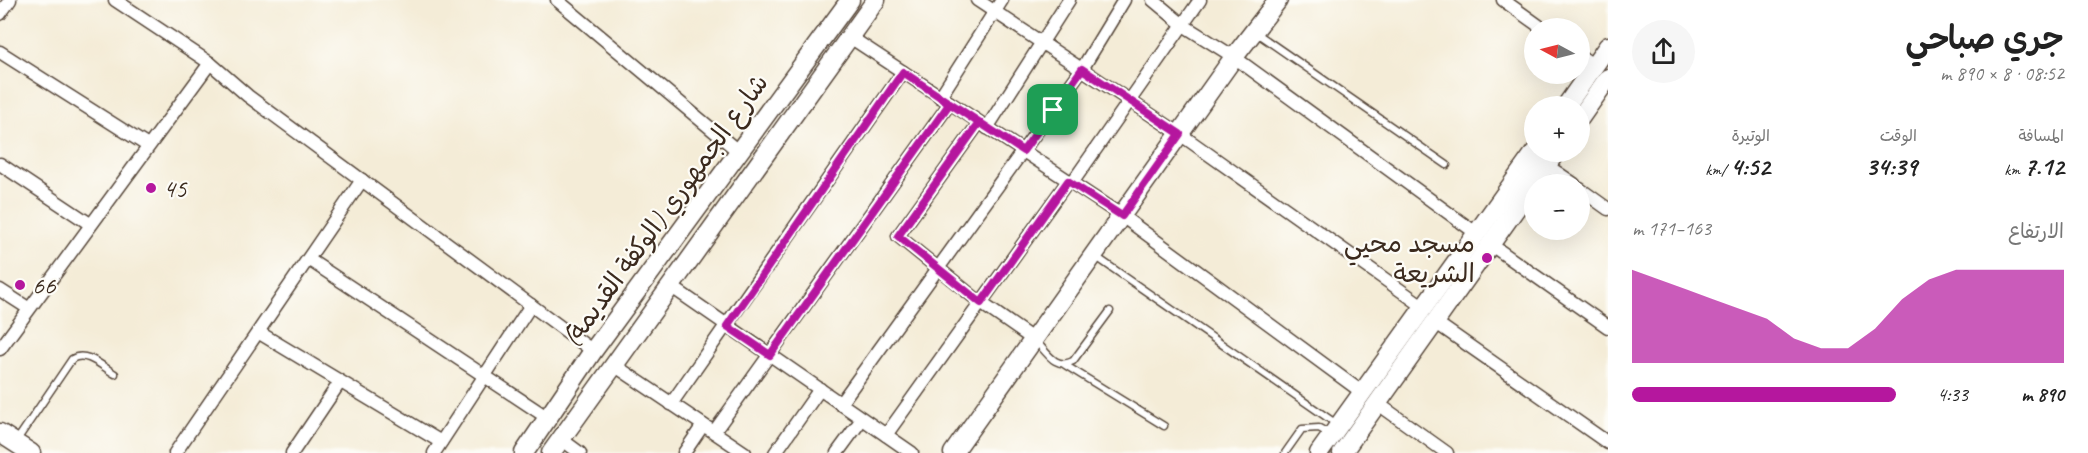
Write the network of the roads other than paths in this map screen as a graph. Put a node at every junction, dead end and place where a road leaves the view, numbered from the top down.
1 (10, 0) edge
2 (115, 0) edge
3 (557, 0) edge
4 (850, 0) edge
5 (876, 0) edge
6 (977, 0) edge
7 (1002, 0) edge
8 (1069, 0) edge
9 (1124, 0) edge
10 (1153, 0) edge
11 (1200, 0) edge
12 (1278, 0) edge
13 (1503, 0) edge
14 (995, 12) junction
15 (0, 15) edge
16 (1528, 18) edge
17 (1183, 25) junction
18 (1254, 32) junction
19 (850, 38) junction
20 (1042, 42) junction
21 (1608, 46) edge
22 (0, 52) edge
23 (1234, 57) junction
24 (210, 63) junction
25 (1594, 67) edge
26 (1082, 69) junction
27 (903, 72) junction
28 (1573, 96) edge
29 (1586, 96) edge
30 (945, 100) junction
31 (1130, 101) junction
32 (983, 125) junction
33 (1180, 134) junction
34 (148, 146) junction
35 (1023, 151) junction
36 (739, 152) junction
37 (1541, 162) edge
38 (1552, 162) edge
39 (0, 164) edge
40 (1447, 165) dead end
41 (726, 170) junction
42 (1564, 174) edge
43 (362, 180) junction
44 (1070, 182) junction
45 (745, 184) junction
46 (1590, 196) edge
47 (1608, 208) edge
48 (1122, 216) junction
49 (90, 224) junction
50 (1483, 238) junction
51 (1094, 255) junction
52 (308, 259) junction
53 (938, 269) junction
54 (672, 287) junction
55 (0, 290) edge
56 (981, 303) junction
57 (531, 305) junction
58 (1424, 307) junction
59 (28, 308) junction
60 (1110, 311) dead end
61 (617, 318) junction
62 (1435, 322) junction
63 (727, 326) junction
64 (1608, 327) edge
65 (258, 332) junction
66 (638, 332) junction
67 (1034, 340) junction
68 (0, 349) edge
69 (593, 351) junction
70 (770, 355) junction
71 (614, 365) junction
72 (1065, 365) junction
73 (115, 374) dead end
74 (485, 375) junction
75 (340, 382) junction
76 (820, 390) junction
77 (1370, 398) junction
78 (671, 404) junction
79 (840, 404) junction
80 (548, 418) junction
81 (862, 419) junction
82 (1164, 426) dead end
83 (709, 428) junction
84 (1335, 430) junction
85 (886, 435) junction
86 (8, 438) edge
87 (1608, 443) edge
88 (556, 446) edge
89 (437, 448) edge
90 (31, 453) edge
91 (175, 453) edge
92 (292, 453) edge
93 (524, 453) edge
94 (580, 453) edge
95 (684, 453) edge
96 (745, 453) edge
97 (775, 453) edge
98 (837, 453) edge
99 (912, 453) edge
100 (953, 453) edge
101 (1285, 453) edge
102 (1319, 453) edge
103 (1342, 453) edge
104 (1447, 453) edge

1 - 15 street
2 - 24 street
3 - 36 street
4 - 36 main road, شارع الجمهوري (الوكفة القديمة)
5 - 19 main road, شارع الجمهوري (الوكفة القديمة)
6 - 14 street
7 - 14 street
8 - 20 street
9 - 26 street
10 - 17 street
11 - 17 street
12 - 18 main road
13 - 16 street
14 - 20 street
14 - 30 street
17 - 23 street
17 - 31 street
18 - 23 main road
18 - 40 lane
19 - 27 street
19 - 45 main road, شارع الجمهوري (الوكفة القديمة)
20 - 26 street
20 - 32 street
21 - 25 main road
22 - 34 street
23 - 33 main road
23 - 50 street
24 - 34 street
24 - 43 street
25 - 28 main road
25 - 29 main road
26 - 31 street
26 - 35 street
27 - 30 street
27 - 63 street
30 - 32 street
30 - 70 street
31 - 33 street
31 - 44 street
32 - 35 street
32 - 53 street
33 - 48 main road
33 - 58 street
34 - 49 street
35 - 44 street
35 - 53 street
36 - 41 main road, شارع الجمهوري (الوكفة القديمة)
37 - 50 main road
38 - 42 street
39 - 49 street
41 - 45 main road
41 - 61 main road, شارع الجمهوري (الوكفة القديمة)
43 - 52 street
43 - 57 street
44 - 48 street
44 - 56 street
45 - 54 main road, شارع الجمهوري (الوكفة القديمة)
46 - 47 street
48 - 51 main road
48 - 77 street
49 - 59 street
50 - 58 main road
50 - 62 main road
50 - 64 street
51 - 67 main road
51 - 84 lane
52 - 65 street
52 - 74 street
53 - 56 street
53 - 79 street
54 - 63 street
54 - 66 main road, شارع الجمهوري (الوكفة القديمة)
55 - 59 street
56 - 67 street
56 - 85 street
57 - 69 street
57 - 74 street
58 - 77 main road
59 - 68 street
60 - 72 lane
61 - 66 main road
61 - 69 main road, شارع الجمهوري (الوكفة القديمة)
62 - 77 main road
62 - 87 street
63 - 70 street
63 - 78 street
65 - 75 street
65 - 91 street
66 - 71 main road, شارع الجمهوري (الوكفة القديمة)
67 - 72 lane
67 - 100 main road
69 - 80 main road, شارع الجمهوري (الوكفة القديمة)
70 - 76 street
70 - 83 street
71 - 78 street
71 - 88 main road, شارع الجمهوري (الوكفة القديمة)
72 - 82 lane
73 - 86 lane
74 - 80 street
74 - 89 street
75 - 89 street
75 - 92 street
76 - 79 street
76 - 97 street
77 - 84 main road
77 - 103 main road
77 - 104 street
78 - 83 street
79 - 81 street
80 - 93 main road, شارع الجمهوري (الوكفة القديمة)
81 - 85 street
81 - 98 street
83 - 95 street
83 - 96 street
84 - 101 lane
84 - 102 main road
85 - 99 street
86 - 90 main road
88 - 94 street

